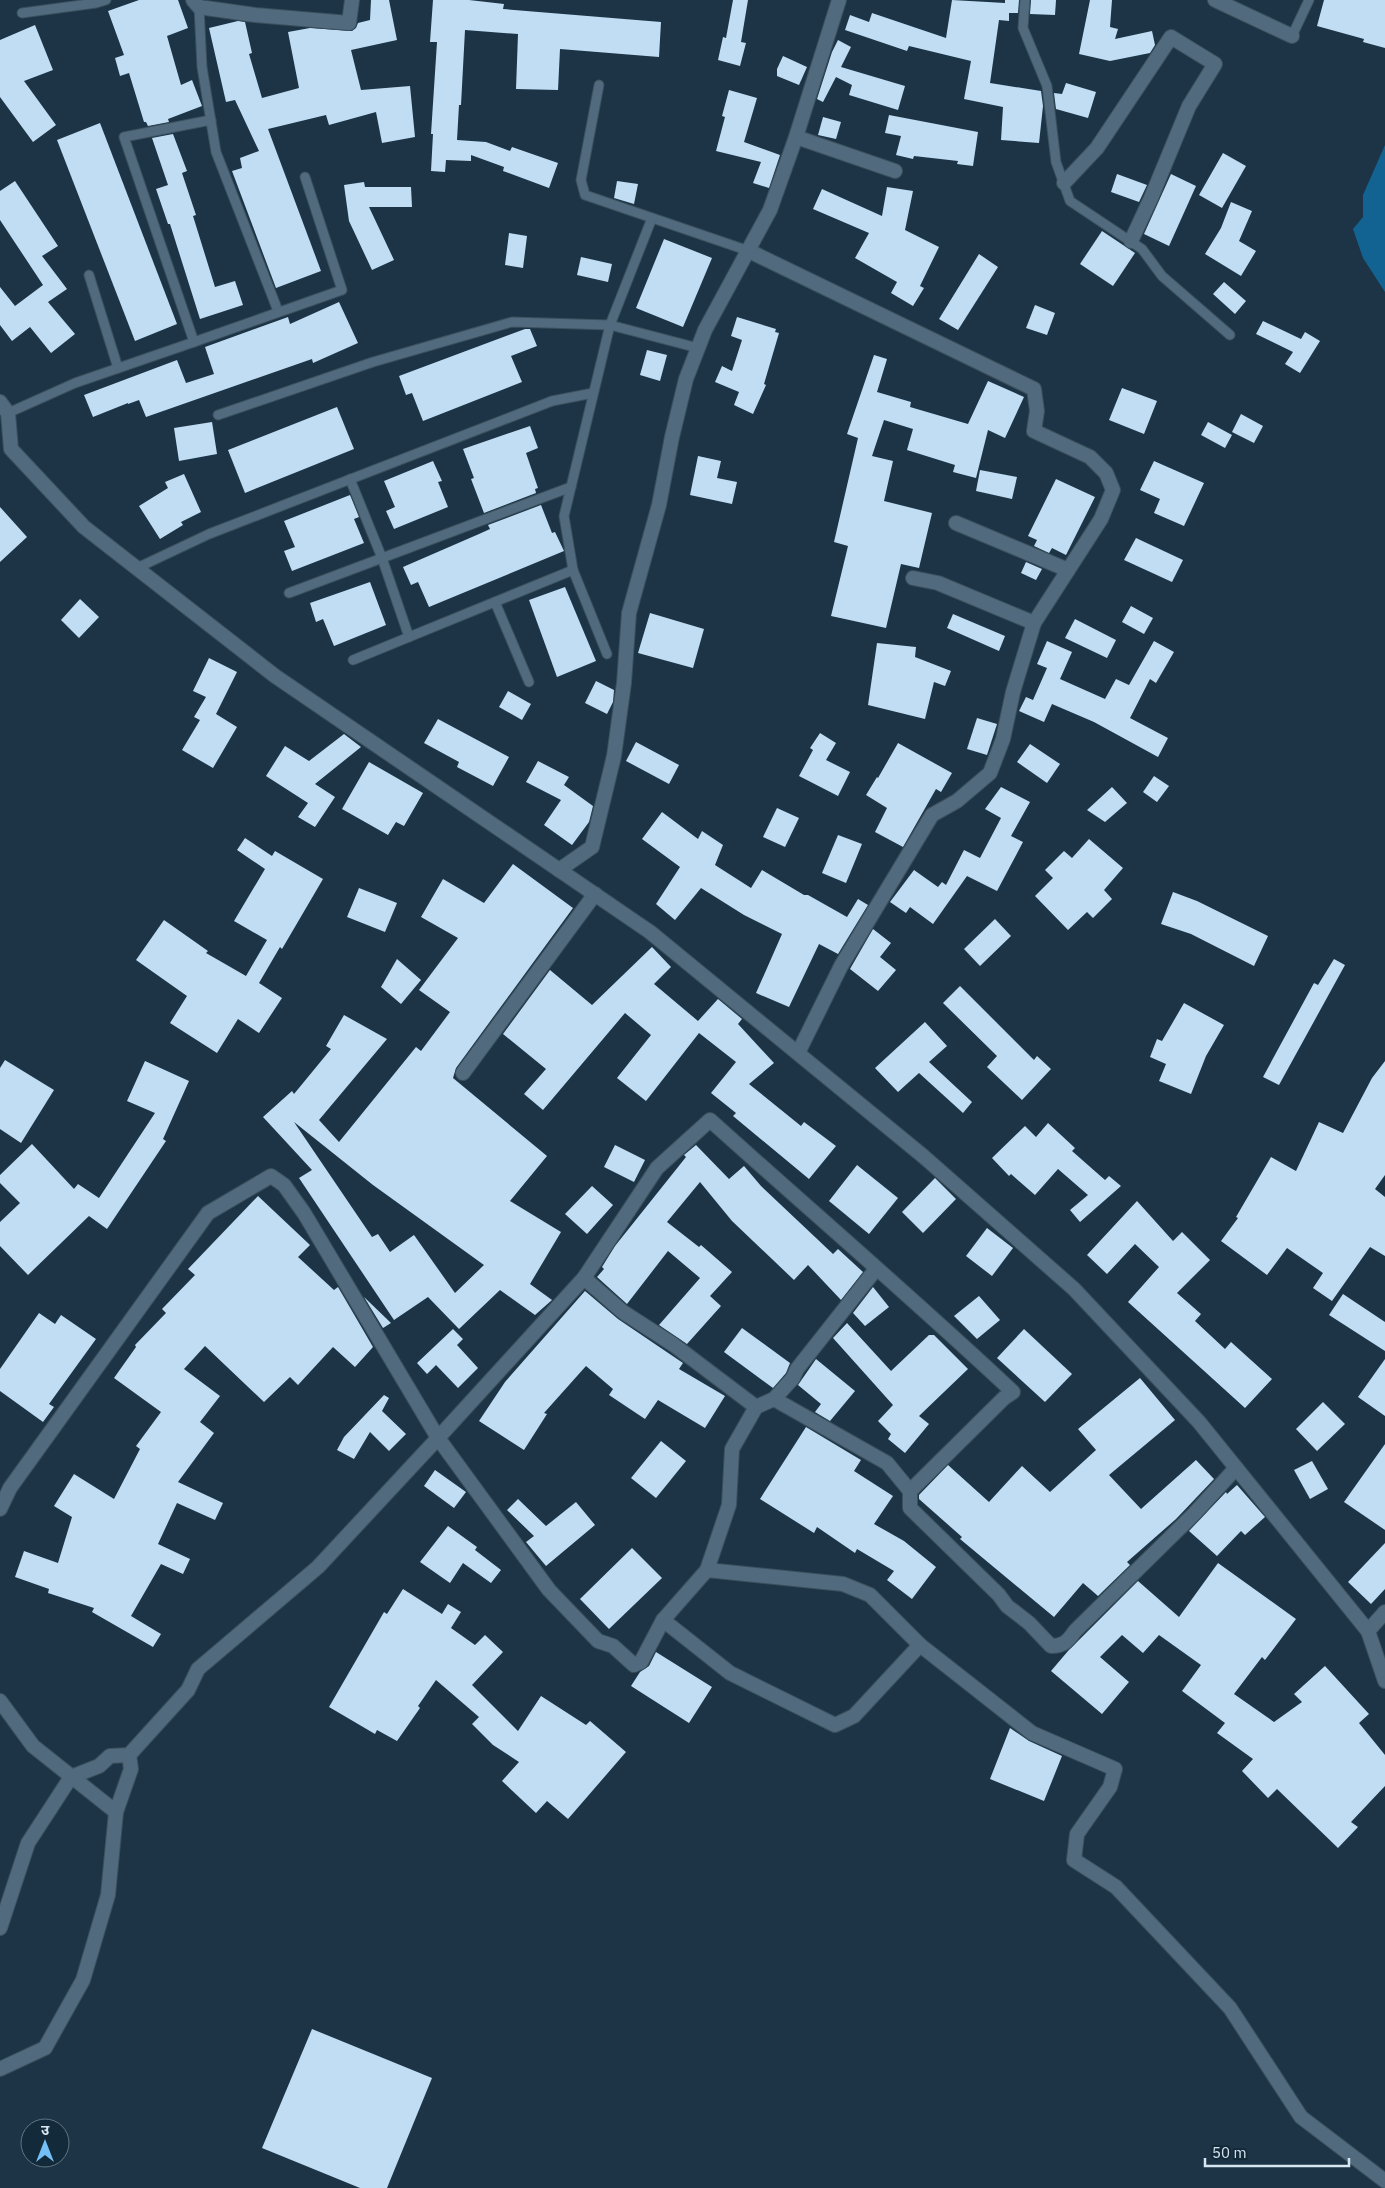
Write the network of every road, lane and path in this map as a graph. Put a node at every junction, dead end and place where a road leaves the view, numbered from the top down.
1 (106, 0) edge
2 (352, 0) edge
3 (839, 0) edge
4 (1025, 0) edge
5 (1215, 0) edge
6 (1309, 0) edge
7 (196, 4) edge
8 (22, 13) dead end
9 (1292, 36) joint
10 (598, 85) dead end
11 (211, 120) junction
12 (796, 137) junction
13 (895, 171) dead end
14 (305, 177) dead end
15 (1064, 183) junction
16 (652, 218) junction
17 (1131, 241) junction
18 (749, 251) junction
19 (89, 275) dead end
20 (278, 311) junction
21 (610, 325) junction
22 (1230, 334) dead end
23 (194, 342) junction
24 (698, 348) junction
25 (118, 368) junction
26 (593, 393) junction
27 (4, 408) edge
28 (218, 416) dead end
29 (350, 479) junction
30 (571, 487) junction
31 (956, 523) dead end
32 (382, 558) junction
33 (136, 568) junction
34 (573, 570) junction
35 (1068, 570) junction
36 (913, 578) dead end
37 (289, 594) dead end
38 (495, 602) junction
39 (1034, 623) junction
40 (409, 637) junction
41 (607, 654) dead end
42 (353, 660) dead end
43 (529, 682) dead end
44 (559, 870) junction
45 (595, 894) junction
46 (798, 1053) junction
47 (463, 1073) dead end
48 (876, 1269) junction
49 (584, 1278) junction
50 (774, 1399) junction
51 (756, 1407) junction
52 (438, 1438) junction
53 (1236, 1468) junction
54 (910, 1491) junction
55 (0, 1509) edge
56 (707, 1570) junction
57 (1385, 1612) edge
58 (664, 1620) junction
59 (1368, 1631) junction
60 (920, 1645) junction
61 (1385, 1681) edge
62 (0, 1702) edge
63 (129, 1755) junction
64 (71, 1777) junction
65 (116, 1812) junction
66 (0, 1928) edge
67 (0, 2069) edge
68 (1385, 2182) edge

1 - 8 lane
2 - 7 street
3 - 12 street
4 - 15 lane
5 - 9 street
6 - 9 lane
7 - 11 lane
10 - 16 lane
11 - 20 lane
11 - 23 lane
12 - 13 street
12 - 18 street
14 - 20 lane
15 - 17 lane
15 - 17 street
16 - 18 lane
16 - 21 lane
17 - 22 lane
18 - 24 street
18 - 35 street
19 - 25 lane
20 - 23 lane
21 - 24 lane
21 - 26 lane
21 - 28 lane
23 - 25 lane
24 - 44 street
25 - 27 lane
26 - 29 lane
26 - 30 lane
27 - 33 street
29 - 32 lane
29 - 33 lane
30 - 32 lane
30 - 34 lane
31 - 35 street
32 - 37 lane
32 - 40 lane
33 - 44 street
34 - 38 lane
34 - 41 lane
35 - 39 street
36 - 39 street
38 - 40 lane
38 - 43 lane
39 - 46 street
40 - 42 lane
44 - 45 street
45 - 46 street
45 - 47 street
46 - 53 street
48 - 49 street
48 - 50 street
48 - 54 street
49 - 51 street
49 - 52 street
50 - 51 street
50 - 54 street
51 - 56 street
52 - 55 street
52 - 58 street
52 - 63 street
53 - 54 street
53 - 59 street
56 - 58 street
56 - 60 street
57 - 59 street
58 - 60 street
59 - 61 street
60 - 68 street
62 - 64 street
63 - 64 street
63 - 65 street
64 - 65 street
64 - 66 street
65 - 67 street

